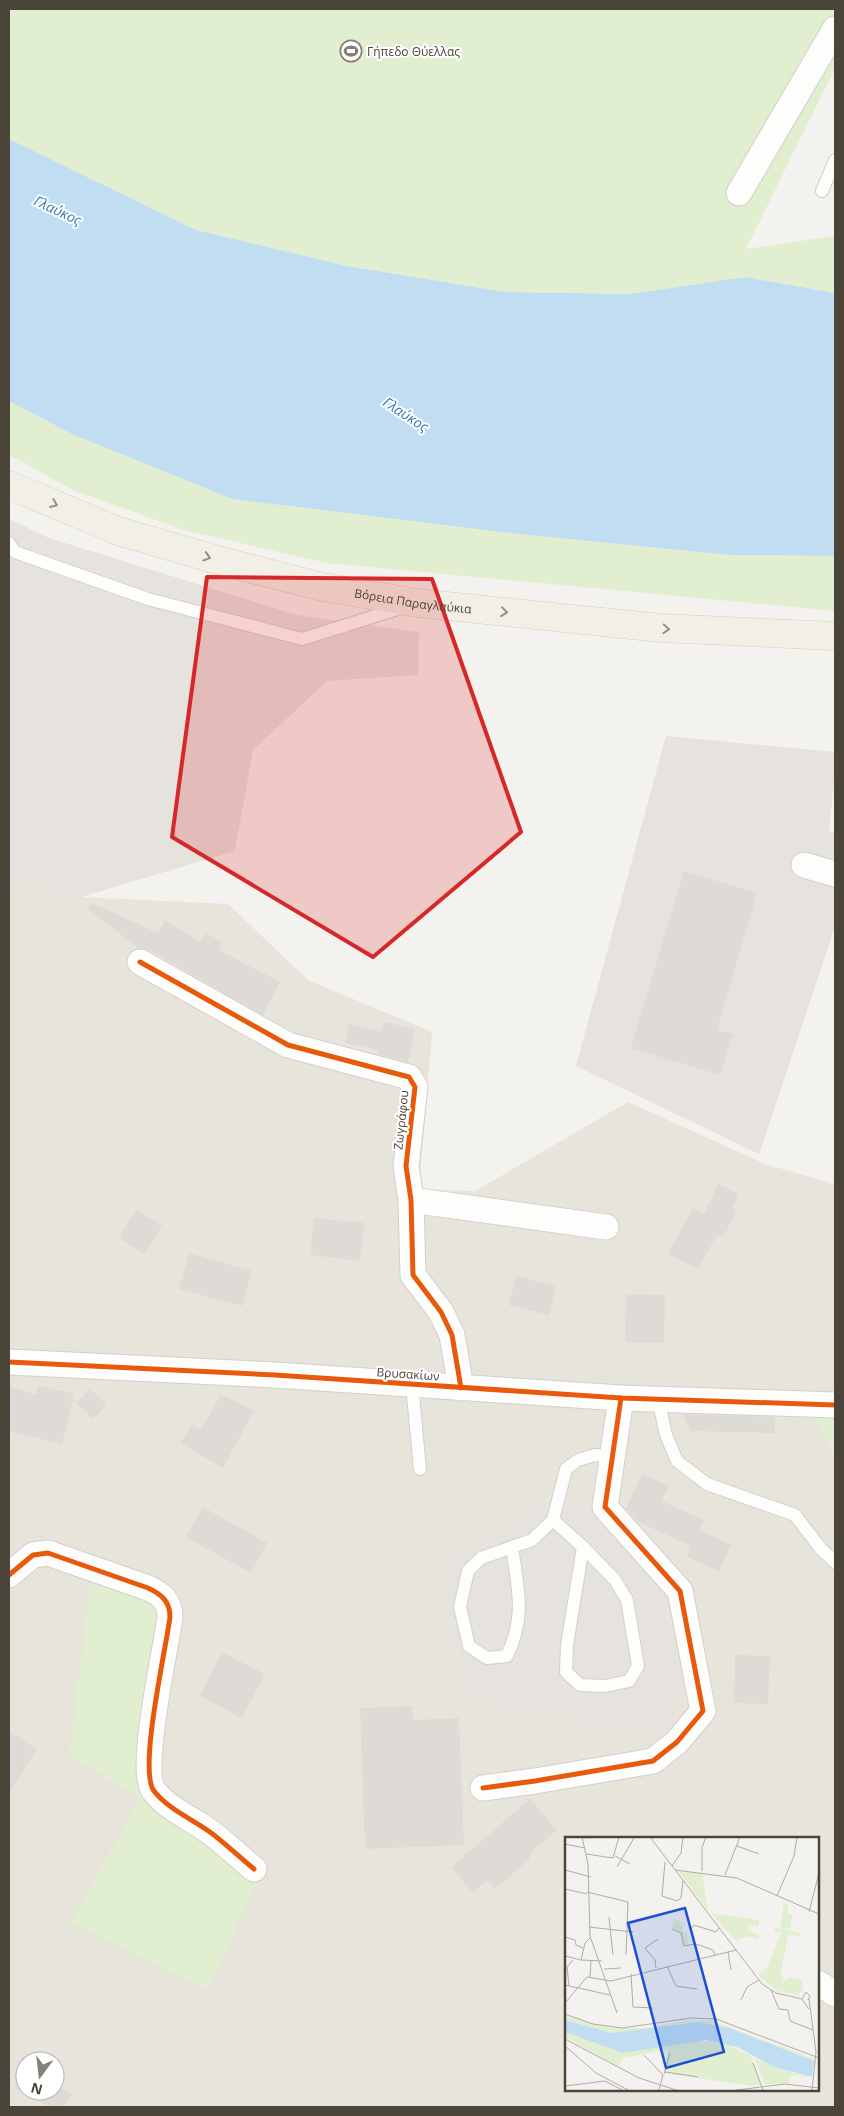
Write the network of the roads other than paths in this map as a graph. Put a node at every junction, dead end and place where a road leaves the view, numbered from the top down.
1 (835, 30) edge
2 (835, 160) edge
3 (822, 191) dead end
4 (739, 193) dead end
5 (9, 485) edge
6 (9, 543) edge
7 (418, 603) junction
8 (835, 636) edge
9 (804, 865) dead end
10 (835, 874) edge
11 (140, 962) dead end
12 (410, 1200) junction
13 (606, 1227) dead end
14 (9, 1362) edge
15 (412, 1385) junction
16 (461, 1388) junction
17 (622, 1398) junction
18 (658, 1399) junction
19 (835, 1405) edge
20 (613, 1456) junction
21 (420, 1469) dead end
22 (553, 1520) junction
23 (512, 1547) junction
24 (583, 1547) junction
25 (835, 1562) edge
26 (9, 1575) edge
27 (483, 1788) dead end
28 (254, 1869) dead end
29 (819, 1984) edge
30 (835, 1994) edge

1 - 4 street
2 - 3 lane
5 -> 7 main road, Βόρεια Παραγλαύκια
6 - 7 lane
7 -> 8 main road, Βόρεια Παραγλαύκια
9 - 10 street
11 - 12 street, Ζωγράφου
12 - 13 street
12 - 16 street, Ζωγράφου
14 - 15 street, Βρυσακίων
15 - 16 street, Βρυσακίων
15 - 21 lane
16 - 17 street, Βρυσακίων
17 - 18 street, Βρυσακίων
17 - 20 street
18 - 19 street, Βρυσακίων
18 - 25 lane
20 - 22 lane
20 - 27 street
22 - 23 lane
22 - 24 lane
23 - 23 lane
24 - 24 lane
26 - 28 street
29 - 30 street

